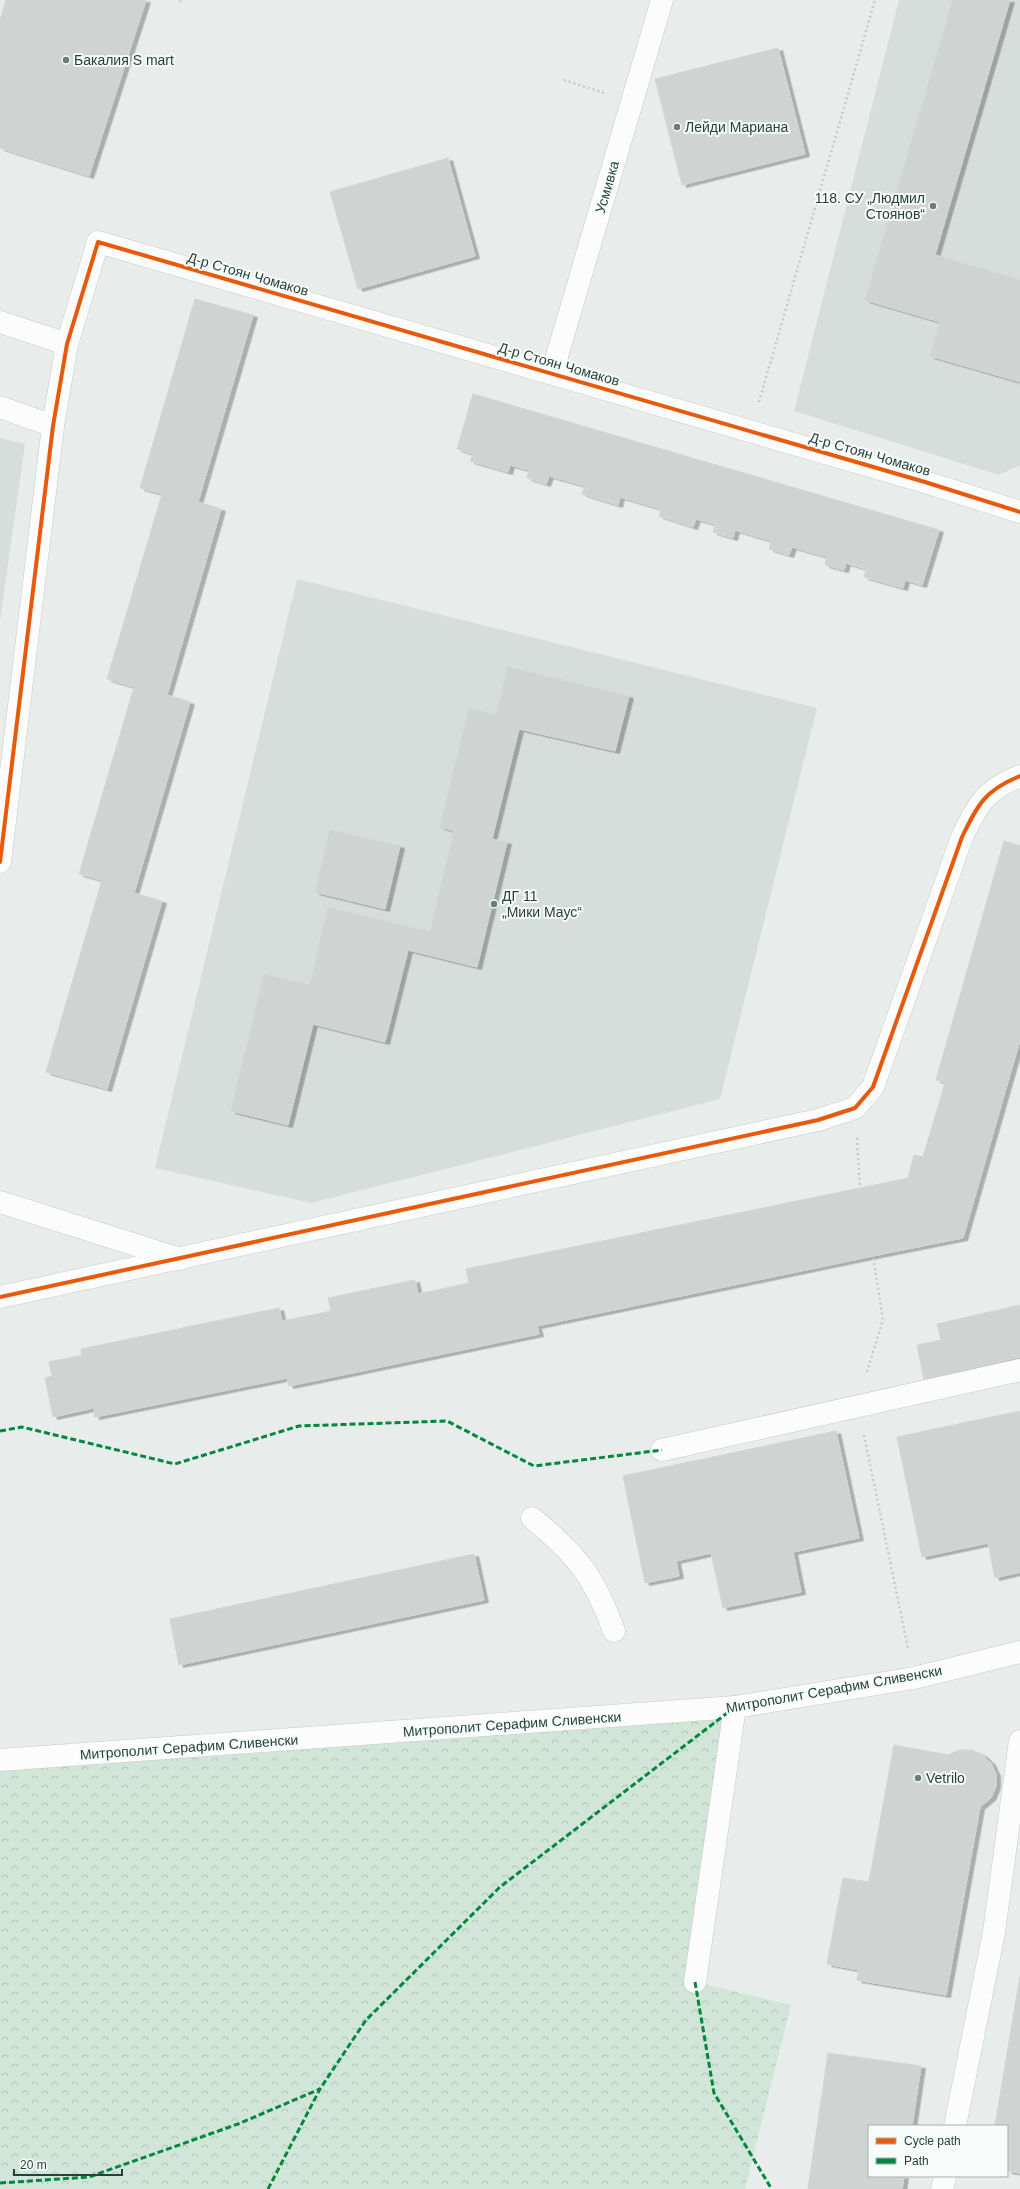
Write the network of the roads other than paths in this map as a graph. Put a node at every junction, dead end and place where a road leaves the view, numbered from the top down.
1 (662, 0) edge
2 (0, 322) edge
3 (67, 344) junction
4 (552, 373) junction
5 (0, 407) edge
6 (53, 426) junction
7 (1018, 506) edge
8 (1020, 776) edge
9 (0, 862) edge
10 (0, 1202) edge
11 (181, 1259) junction
12 (0, 1297) edge
13 (1020, 1370) edge
14 (662, 1450) dead end
15 (532, 1518) dead end
16 (614, 1631) dead end
17 (1020, 1652) edge
18 (735, 1707) junction
19 (1020, 1741) edge
20 (0, 1760) edge
21 (695, 1982) dead end
22 (955, 2125) edge
23 (945, 2177) edge
24 (942, 2189) edge

1 - 4 street, Усмивка
2 - 3 street
3 - 4 street, Д-р Стоян Чомаков
3 - 6 street
4 - 7 street, Д-р Стоян Чомаков
5 - 6 street
6 - 9 street
8 - 11 street
10 - 11 street
11 - 12 street
13 - 14 street
15 - 16 street
17 - 18 street, Митрополит Серафим Сливенски
18 - 20 street, Митрополит Серафим Сливенски
18 - 21 street
19 - 22 street
23 - 24 street

